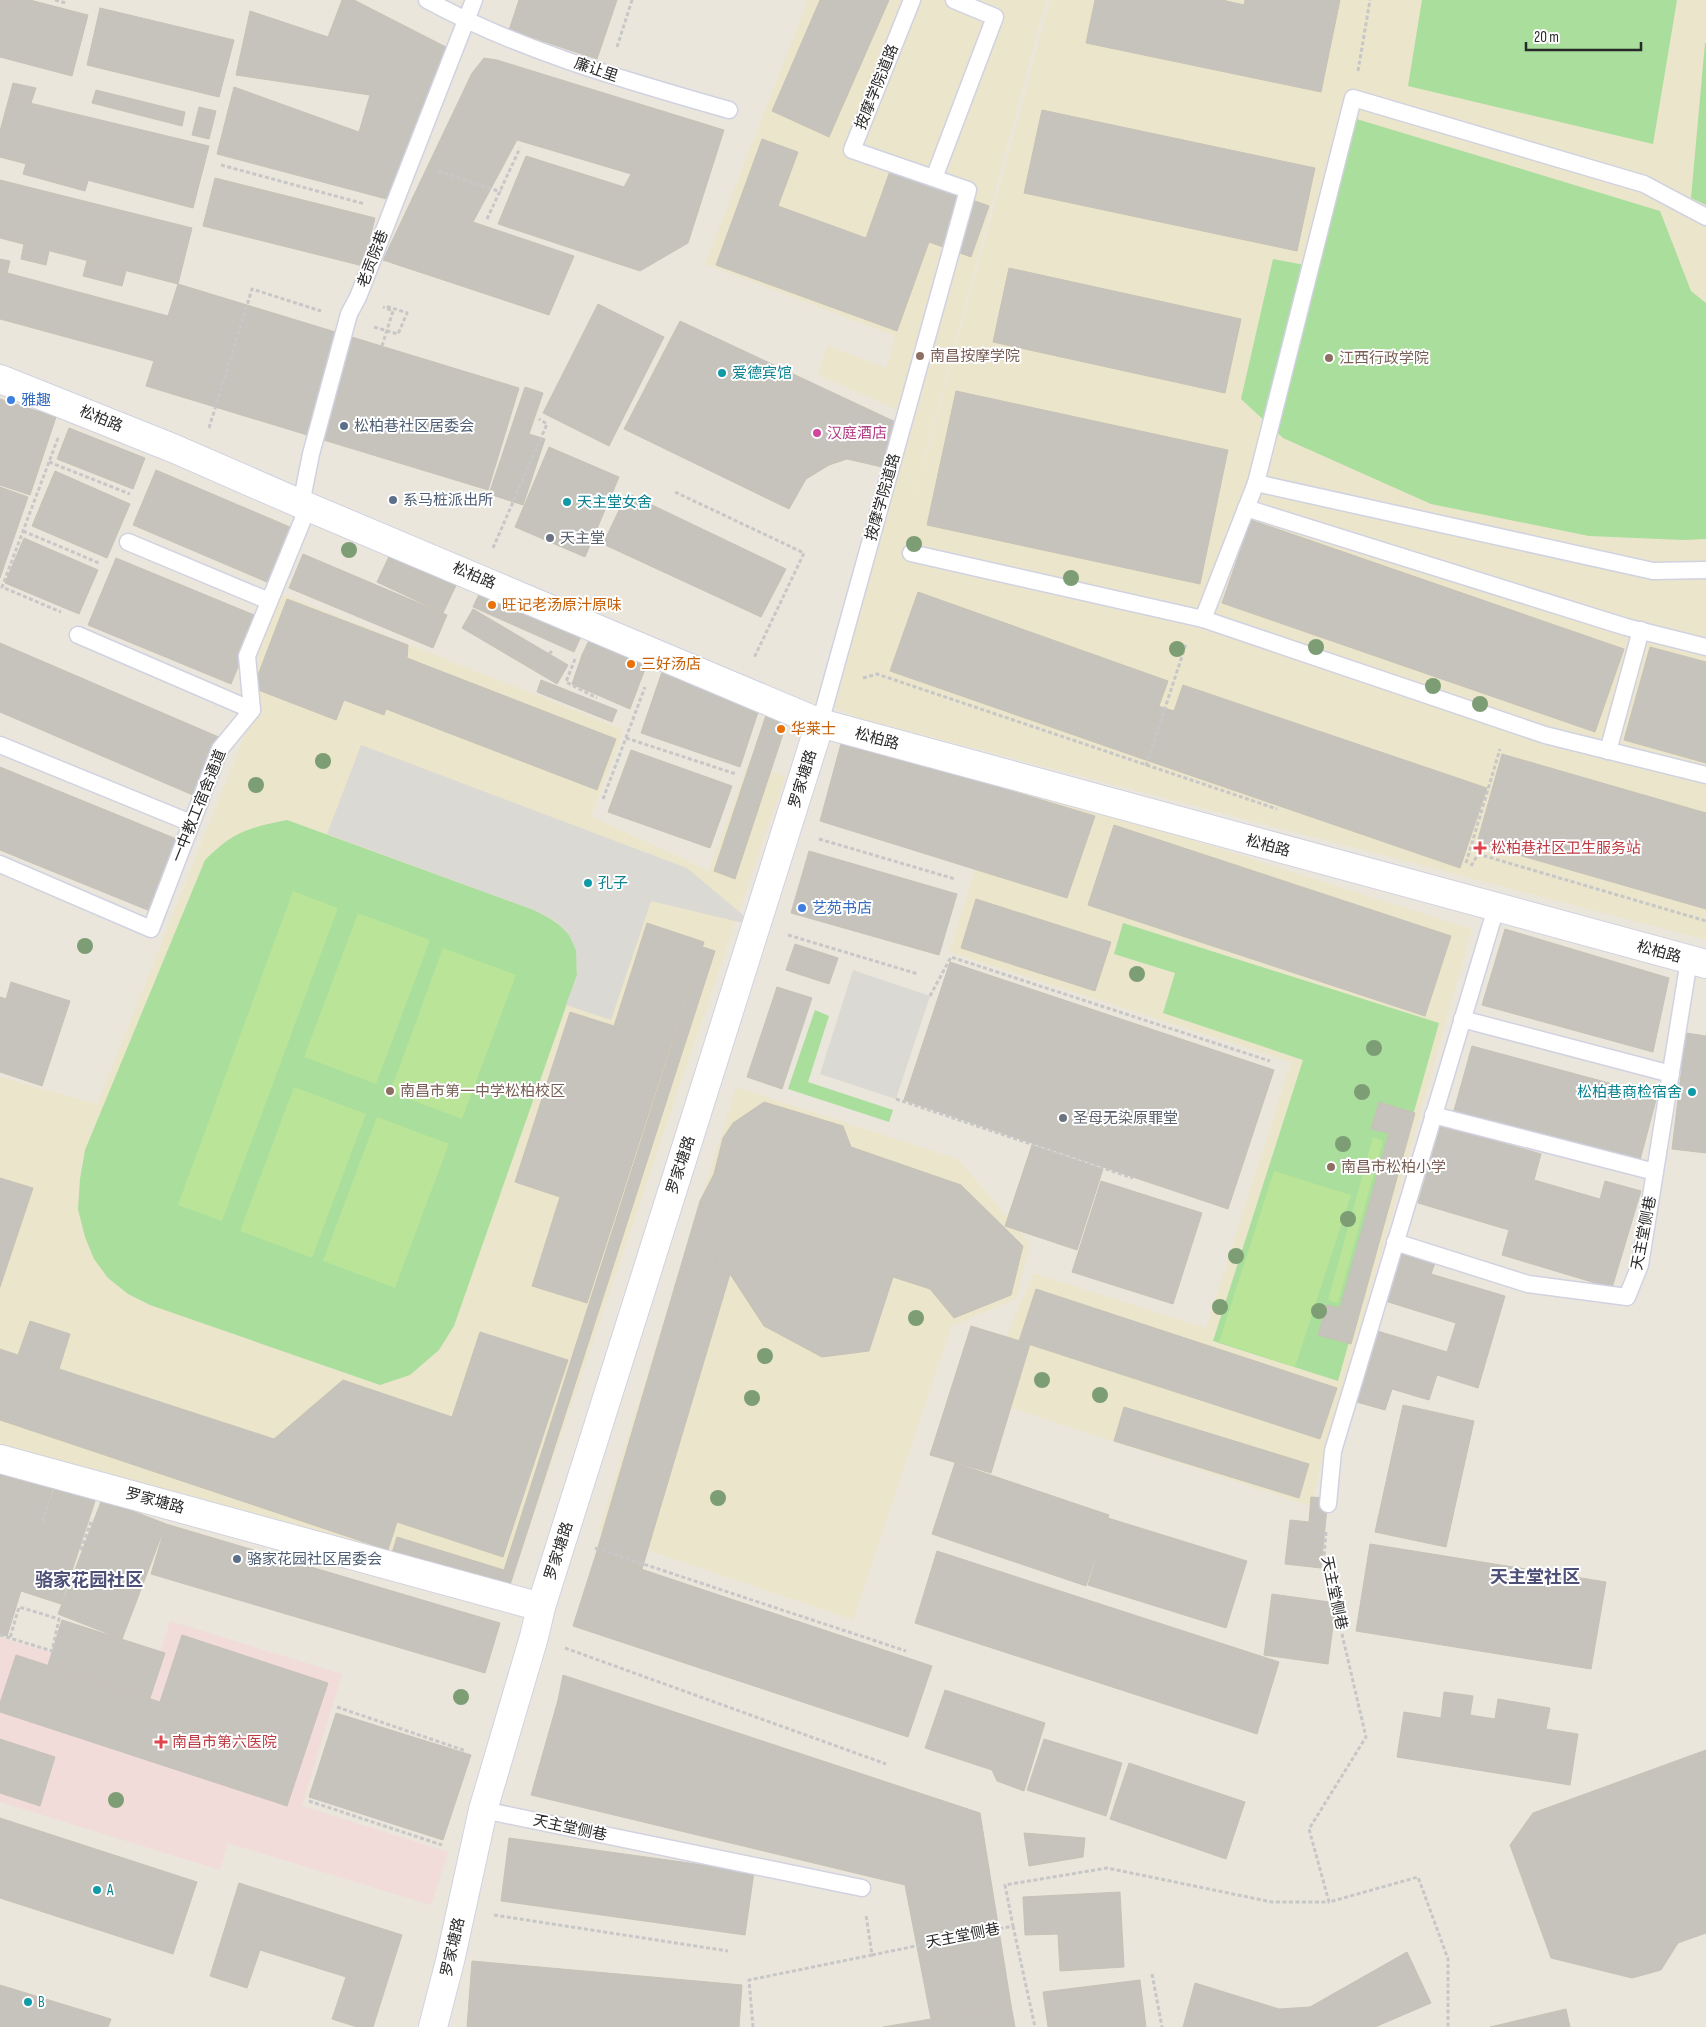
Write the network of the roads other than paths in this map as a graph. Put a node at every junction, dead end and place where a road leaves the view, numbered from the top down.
1 (427, 0) edge
2 (474, 0) edge
3 (912, 0) edge
4 (954, 0) edge
5 (466, 21) junction
6 (730, 110) dead end
7 (934, 178) junction
8 (1706, 217) edge
9 (0, 379) edge
10 (1256, 483) junction
11 (305, 506) junction
12 (1246, 508) junction
13 (128, 542) dead end
14 (912, 553) dead end
15 (1706, 570) edge
16 (269, 601) junction
17 (1199, 618) junction
18 (1641, 630) junction
19 (78, 635) dead end
20 (1706, 647) edge
21 (252, 710) junction
22 (820, 723) junction
23 (0, 745) edge
24 (1608, 751) junction
25 (1706, 775) edge
26 (191, 823) junction
27 (0, 864) edge
28 (1496, 908) junction
29 (1697, 962) edge
30 (1462, 1019) junction
31 (1671, 1074) junction
32 (1433, 1115) junction
33 (1655, 1172) junction
34 (1395, 1242) junction
35 (0, 1459) edge
36 (1328, 1504) road end
37 (541, 1607) junction
38 (483, 1810) junction
39 (862, 1888) road end
40 (433, 2027) edge

1 - 5 lane
2 - 5 lane, 老贡院巷
3 - 7 lane, 按摩学院道路
4 - 7 lane
5 - 6 lane, 廉让里
5 - 11 lane, 老贡院巷
7 - 22 lane, 按摩学院道路
8 - 10 lane
9 - 11 street, 松柏路
10 - 12 lane
10 - 15 lane
11 - 16 lane
11 - 22 street, 松柏路
12 - 17 lane
12 - 18 lane
13 - 16 lane
14 - 17 lane
16 - 21 lane
17 - 24 lane
18 - 20 lane
18 - 24 lane
19 - 21 lane
21 - 26 lane, 一中教工宿舍通道
22 - 28 street, 松柏路
22 - 37 street, 罗家塘路
23 - 26 lane
24 - 25 lane
26 - 27 lane, 一中教工宿舍通道
28 - 29 street, 松柏路
28 - 30 lane
29 - 31 lane, 天主堂侧巷
30 - 31 lane
30 - 32 lane
31 - 33 lane, 天主堂侧巷
32 - 33 lane
32 - 34 lane
33 - 34 lane, 天主堂侧巷
34 - 36 lane
35 - 37 street, 罗家塘路
37 - 38 street, 罗家塘路
38 - 39 lane, 天主堂侧巷
38 - 40 street, 罗家塘路

